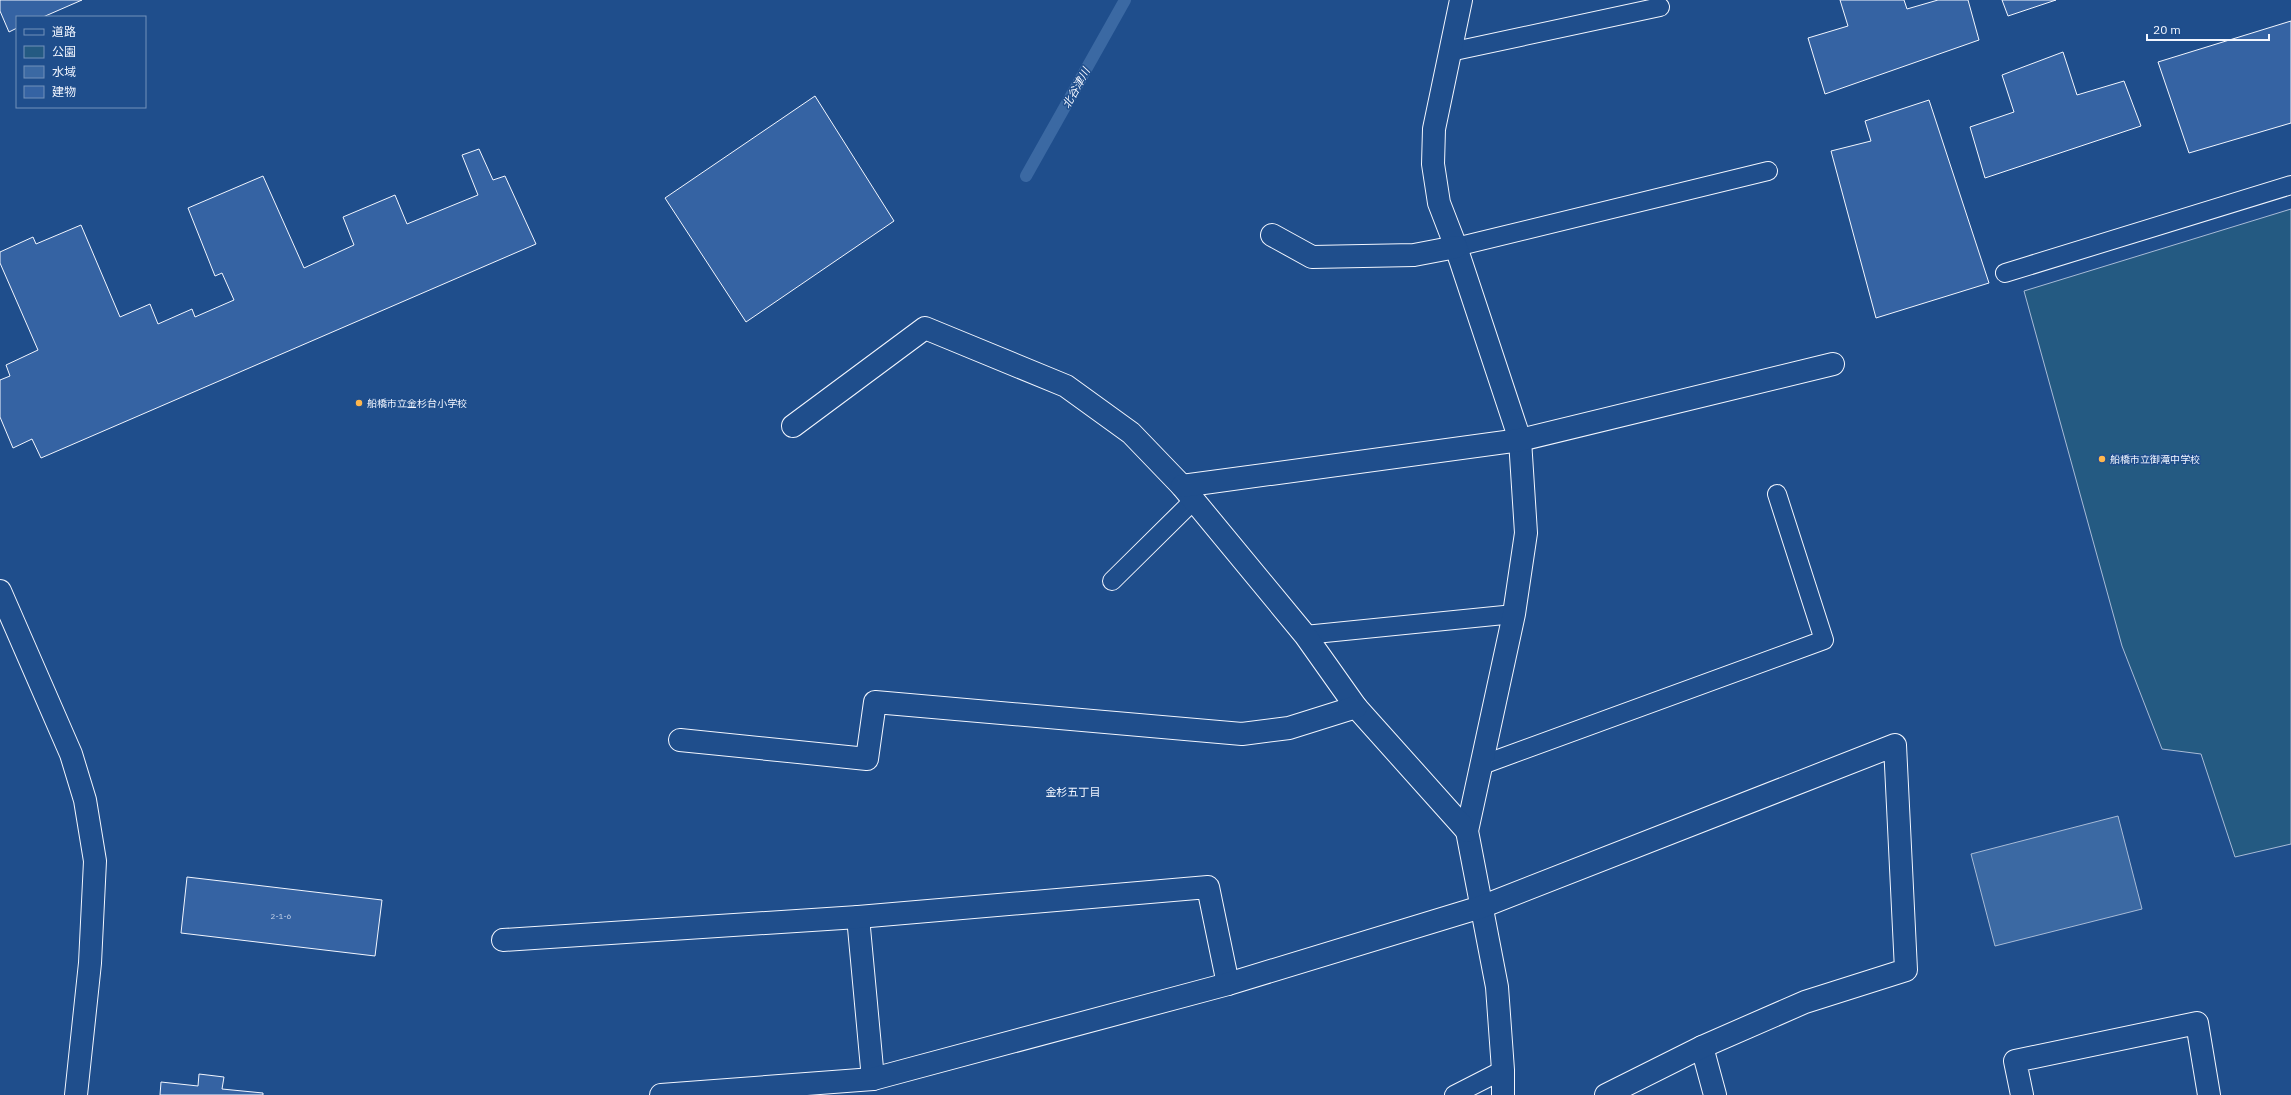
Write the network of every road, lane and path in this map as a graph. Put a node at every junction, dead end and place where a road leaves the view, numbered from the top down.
1 (1461, 0) edge
2 (1660, 7) dead end
3 (1450, 52) junction
4 (1768, 171) dead end
5 (2291, 185) edge
6 (1272, 235) dead end
7 (1456, 247) junction
8 (2005, 273) dead end
9 (1833, 364) dead end
10 (793, 426) dead end
11 (1520, 440) junction
12 (1188, 493) junction
13 (1777, 494) dead end
14 (1112, 581) dead end
15 (0, 591) edge
16 (1514, 614) junction
17 (1305, 635) junction
18 (1356, 707) junction
19 (680, 740) dead end
20 (1482, 766) junction
21 (1467, 831) junction
22 (1481, 906) junction
23 (858, 917) junction
24 (504, 940) dead end
25 (1228, 984) junction
26 (1702, 1047) junction
27 (1503, 1070) junction
28 (873, 1079) junction
29 (674, 1094) edge
30 (76, 1095) edge
31 (1454, 1095) edge
32 (1503, 1095) edge
33 (1606, 1095) edge
34 (1715, 1095) edge
35 (2022, 1095) edge
36 (2209, 1095) edge

1 - 3 street
2 - 3 lane
3 - 7 street
4 - 7 lane
5 - 8 lane
6 - 7 street
7 - 11 street
9 - 11 street
10 - 12 street
11 - 12 street
11 - 16 street
12 - 14 lane
12 - 17 street
13 - 20 lane
15 - 30 street
16 - 17 lane
16 - 20 street
17 - 18 street
18 - 19 street
18 - 21 street
20 - 21 street
21 - 22 street
22 - 25 street
22 - 26 street
22 - 27 street
23 - 24 street
23 - 25 street
23 - 28 street
25 - 28 street
26 - 33 street
26 - 34 street
27 - 31 lane
27 - 32 street
28 - 29 street
35 - 36 street

